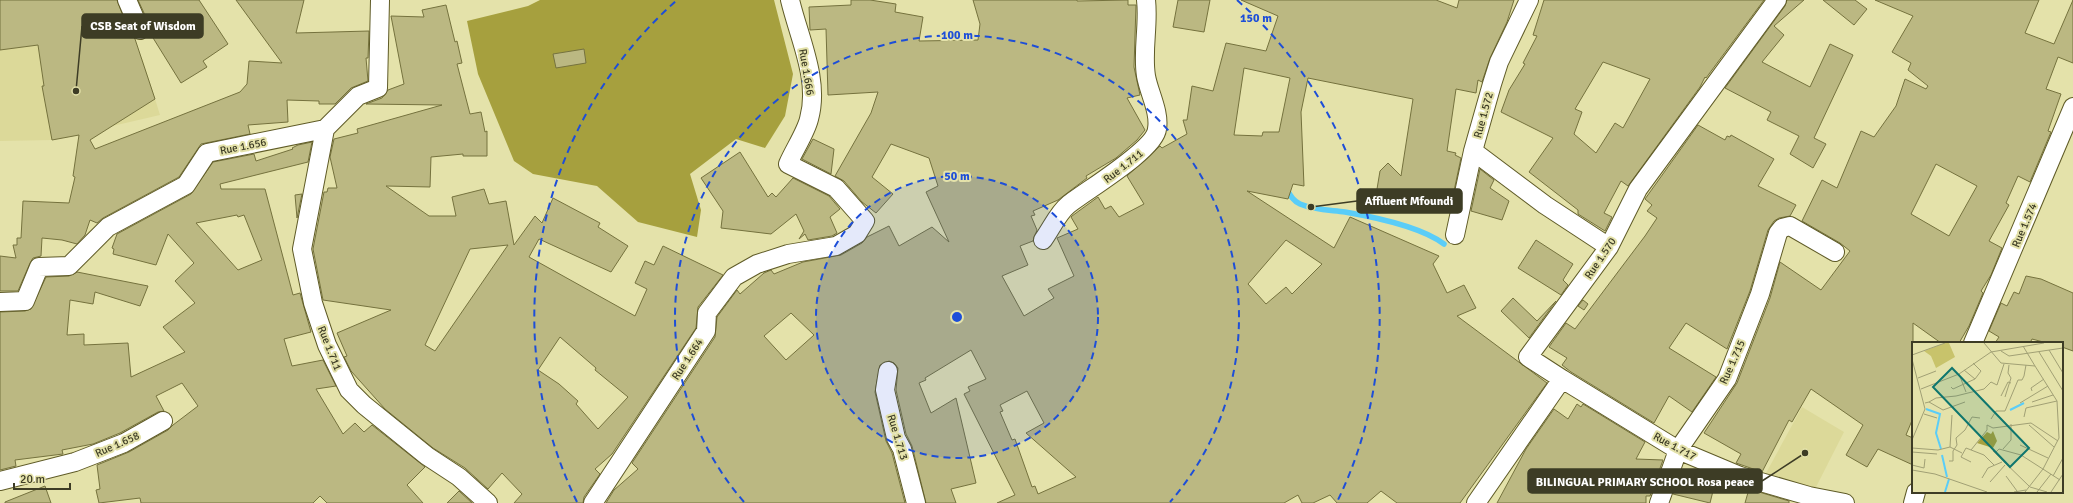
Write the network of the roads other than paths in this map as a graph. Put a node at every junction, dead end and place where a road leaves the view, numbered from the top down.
1 (127, 0) edge
2 (380, 0) edge
3 (790, 0) edge
4 (1146, 0) edge
5 (1528, 0) edge
6 (1777, 0) edge
7 (140, 30) dead end
8 (2073, 107) edge
9 (325, 129) junction
10 (1473, 151) junction
11 (865, 221) joint
12 (1455, 235) dead end
13 (1043, 240) dead end
14 (1609, 247) junction
15 (1835, 252) dead end
16 (0, 302) edge
17 (1973, 342) edge
18 (888, 371) dead end
19 (1562, 379) junction
20 (163, 421) dead end
21 (1678, 450) junction
22 (0, 481) edge
23 (1916, 493) edge
24 (488, 503) edge
25 (593, 503) edge
26 (916, 503) edge
27 (1476, 503) edge
28 (1659, 503) edge
29 (1845, 503) edge
30 (1913, 503) edge

1 - 7 street
2 - 9 street
3 - 11 street, Rue 1.666
4 - 13 street, Rue 1.711
5 - 10 street, Rue 1.572
6 - 14 street, Rue 1.570
8 - 17 street, Rue 1.574
9 - 16 street, Rue 1.656
9 - 24 street, Rue 1.711
10 - 12 street, Rue 1.572
10 - 14 street
11 - 25 street, Rue 1.664
14 - 19 street, Rue 1.570
15 - 21 street, Rue 1.715
18 - 26 street, Rue 1.713
19 - 21 street, Rue 1.717
19 - 27 street
20 - 22 street, Rue 1.658
21 - 28 street, Rue 1.715
21 - 29 street, Rue 1.717
23 - 30 street

